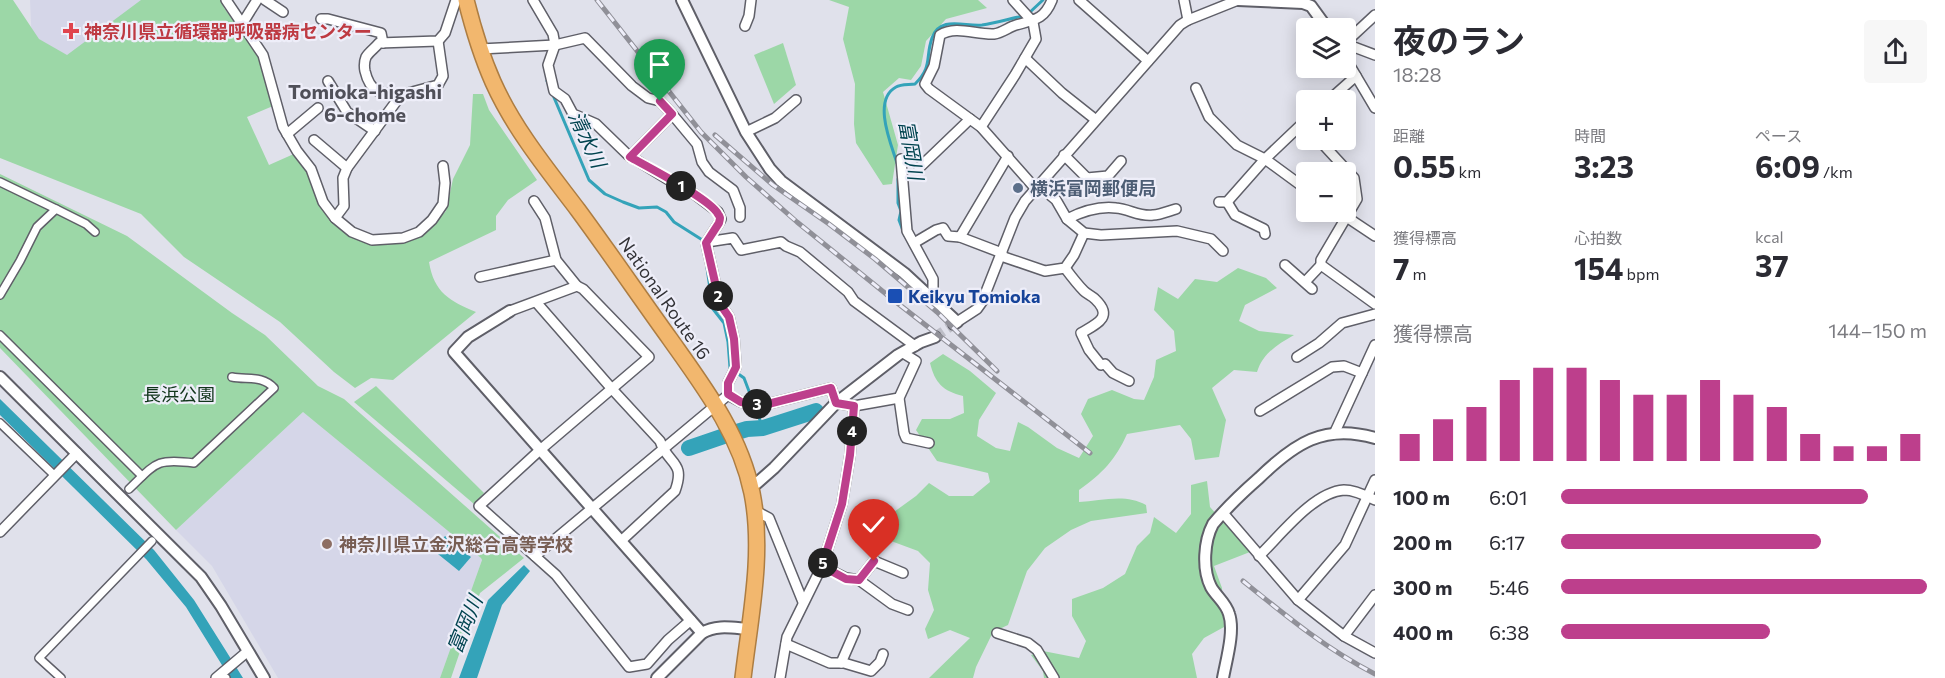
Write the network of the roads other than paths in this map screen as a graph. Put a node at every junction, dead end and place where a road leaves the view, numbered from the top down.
1 (226, 0) edge
2 (257, 0) edge
3 (265, 0) edge
4 (456, 0) edge
5 (466, 0) edge
6 (533, 0) edge
7 (682, 0) edge
8 (751, 0) edge
9 (1013, 0) edge
10 (1052, 0) edge
11 (1078, 0) edge
12 (1184, 0) edge
13 (1238, 0) edge
14 (283, 12) dead end
15 (1375, 15) edge
16 (1320, 18) edge
17 (321, 19) dead end
18 (1188, 20) junction
19 (1033, 22) junction
20 (242, 24) junction
21 (745, 26) dead end
22 (1356, 33) edge
23 (438, 41) junction
24 (383, 43) junction
25 (555, 45) junction
26 (1356, 47) edge
27 (480, 50) junction
28 (1375, 55) edge
29 (1025, 58) junction
30 (1148, 61) junction
31 (1356, 76) edge
32 (1354, 78) edge
33 (328, 81) dead end
34 (1196, 88) dead end
35 (1340, 90) edge
36 (401, 95) junction
37 (796, 100) dead end
38 (318, 108) dead end
39 (1375, 108) edge
40 (672, 114) junction
41 (970, 120) junction
42 (1096, 120) junction
43 (981, 127) junction
44 (375, 131) junction
45 (746, 132) junction
46 (1296, 132) edge
47 (287, 134) junction
48 (314, 140) dead end
49 (1328, 150) edge
50 (1064, 155) junction
51 (1008, 156) junction
52 (630, 157) junction
53 (901, 159) dead end
54 (1264, 159) junction
55 (1121, 161) dead end
56 (1339, 162) edge
57 (443, 166) dead end
58 (347, 168) junction
59 (919, 168) dead end
60 (0, 182) edge
61 (1296, 182) edge
62 (1037, 187) junction
63 (534, 201) dead end
64 (56, 209) junction
65 (1176, 210) dead end
66 (740, 217) dead end
67 (335, 218) junction
68 (1067, 219) junction
69 (1339, 222) edge
70 (1355, 222) edge
71 (94, 232) dead end
72 (1084, 233) junction
73 (1265, 234) dead end
74 (1375, 236) edge
75 (960, 237) junction
76 (707, 242) junction
77 (914, 243) junction
78 (1223, 251) dead end
79 (1001, 254) junction
80 (556, 260) junction
81 (1286, 265) dead end
82 (1321, 265) junction
83 (1065, 268) junction
84 (480, 277) dead end
85 (577, 286) junction
86 (0, 295) edge
87 (933, 298) junction
88 (536, 302) junction
89 (1375, 304) edge
90 (510, 311) joint
91 (1375, 314) edge
92 (956, 323) joint
93 (0, 335) edge
94 (935, 337) tunnel mouth
95 (1375, 345) edge
96 (915, 346) junction
97 (903, 352) junction
98 (1297, 357) dead end
99 (1362, 373) junction
100 (0, 377) edge
101 (232, 377) dead end
102 (1129, 381) dead end
103 (612, 389) junction
104 (728, 394) junction
105 (899, 398) junction
106 (836, 403) junction
107 (715, 404) junction
108 (854, 406) junction
109 (1260, 411) dead end
110 (0, 423) edge
111 (1334, 434) junction
112 (1375, 438) edge
113 (929, 443) dead end
114 (663, 448) junction
115 (540, 450) junction
116 (77, 453) junction
117 (54, 473) junction
118 (142, 476) junction
119 (1375, 480) edge
120 (750, 486) junction
121 (129, 489) dead end
122 (1371, 498) edge
123 (592, 508) junction
124 (754, 510) junction
125 (1223, 513) junction
126 (0, 532) edge
127 (152, 541) dead end
128 (621, 541) junction
129 (535, 556) junction
130 (1259, 556) junction
131 (822, 566) junction
132 (903, 573) dead end
133 (859, 580) junction
134 (1375, 595) edge
135 (1298, 600) junction
136 (803, 602) junction
137 (908, 610) dead end
138 (691, 620) junction
139 (749, 629) junction
140 (855, 631) dead end
141 (702, 633) junction
142 (997, 633) dead end
143 (1344, 636) junction
144 (786, 644) junction
145 (248, 651) junction
146 (1375, 653) edge
147 (884, 654) dead end
148 (841, 663) junction
149 (222, 676) edge
150 (61, 678) edge
151 (264, 678) edge
152 (657, 678) edge
153 (743, 678) edge
154 (780, 678) edge
155 (1054, 678) edge
156 (1223, 678) edge

1 - 20 street
2 - 20 street
3 - 14 street
4 - 23 street
5 - 27 highway, National Route 16
6 - 25 street
7 - 45 street
8 - 21 street
9 - 19 street
10 - 19 street
11 - 30 street
12 - 18 street
13 - 16 street
13 - 18 street
15 - 22 street
17 - 24 street
18 - 30 street
19 - 29 street
19 - 41 street
20 - 47 street
23 - 24 street
23 - 36 street
24 - 36 street
25 - 27 street
25 - 40 street
25 - 52 street
26 - 28 street
27 - 107 highway, National Route 16
29 - 42 street
29 - 43 street
30 - 42 street
31 - 39 street
32 - 35 street
33 - 44 street
34 - 54 street
36 - 44 street
37 - 45 street
38 - 47 street
40 - 52 street
40 - 66 street
41 - 43 street
41 - 59 street
42 - 50 street
43 - 51 street
44 - 58 street
45 - 87 street
46 - 54 street
47 - 67 street
48 - 58 street
49 - 56 street
50 - 55 street
50 - 62 street
51 - 62 street
51 - 75 street
52 - 76 street
53 - 77 street
54 - 61 street
54 - 73 street
57 - 67 street
58 - 67 street
60 - 64 street
62 - 68 street
62 - 79 street
63 - 80 street
64 - 71 street
64 - 86 street
65 - 68 street
68 - 72 street
69 - 82 street
70 - 74 street
72 - 78 street
72 - 83 street
75 - 77 street
75 - 79 street
76 - 96 street
76 - 104 street
77 - 87 street
79 - 83 street
79 - 92 street
80 - 84 street
80 - 85 street
81 - 82 street
82 - 89 street
83 - 102 street
85 - 88 street
85 - 103 street
87 - 92 street
88 - 90 street
88 - 103 street
90 - 115 street
91 - 98 street
93 - 118 street
94 - 96 street
95 - 99 street
96 - 97 street
97 - 105 street
97 - 106 street
99 - 109 street
99 - 111 street
100 - 116 street
101 - 118 street
103 - 114 street
103 - 115 street
104 - 106 street
104 - 107 street
105 - 108 street
105 - 113 street
106 - 108 street
106 - 120 street
107 - 114 street
107 - 120 highway, National Route 16
108 - 131 street
110 - 117 street
111 - 112 street
111 - 125 street
114 - 123 street
114 - 128 street
115 - 123 street
115 - 129 street
116 - 117 street
116 - 145 street
117 - 126 street
118 - 121 street
119 - 122 street
120 - 124 highway, National Route 16
122 - 130 street
122 - 135 street
123 - 128 street
123 - 129 street
124 - 136 street
124 - 139 highway, National Route 16
125 - 130 street
125 - 156 street
127 - 150 street
128 - 138 street
129 - 138 street
130 - 135 street
131 - 133 street
131 - 136 street
132 - 133 street
133 - 137 street
134 - 143 street
135 - 143 street
136 - 144 street
138 - 141 street
139 - 141 street
139 - 153 highway, National Route 16
140 - 148 street
141 - 152 street
142 - 155 street
143 - 146 street
144 - 148 street
144 - 154 street
145 - 149 street
145 - 151 street
147 - 148 street

